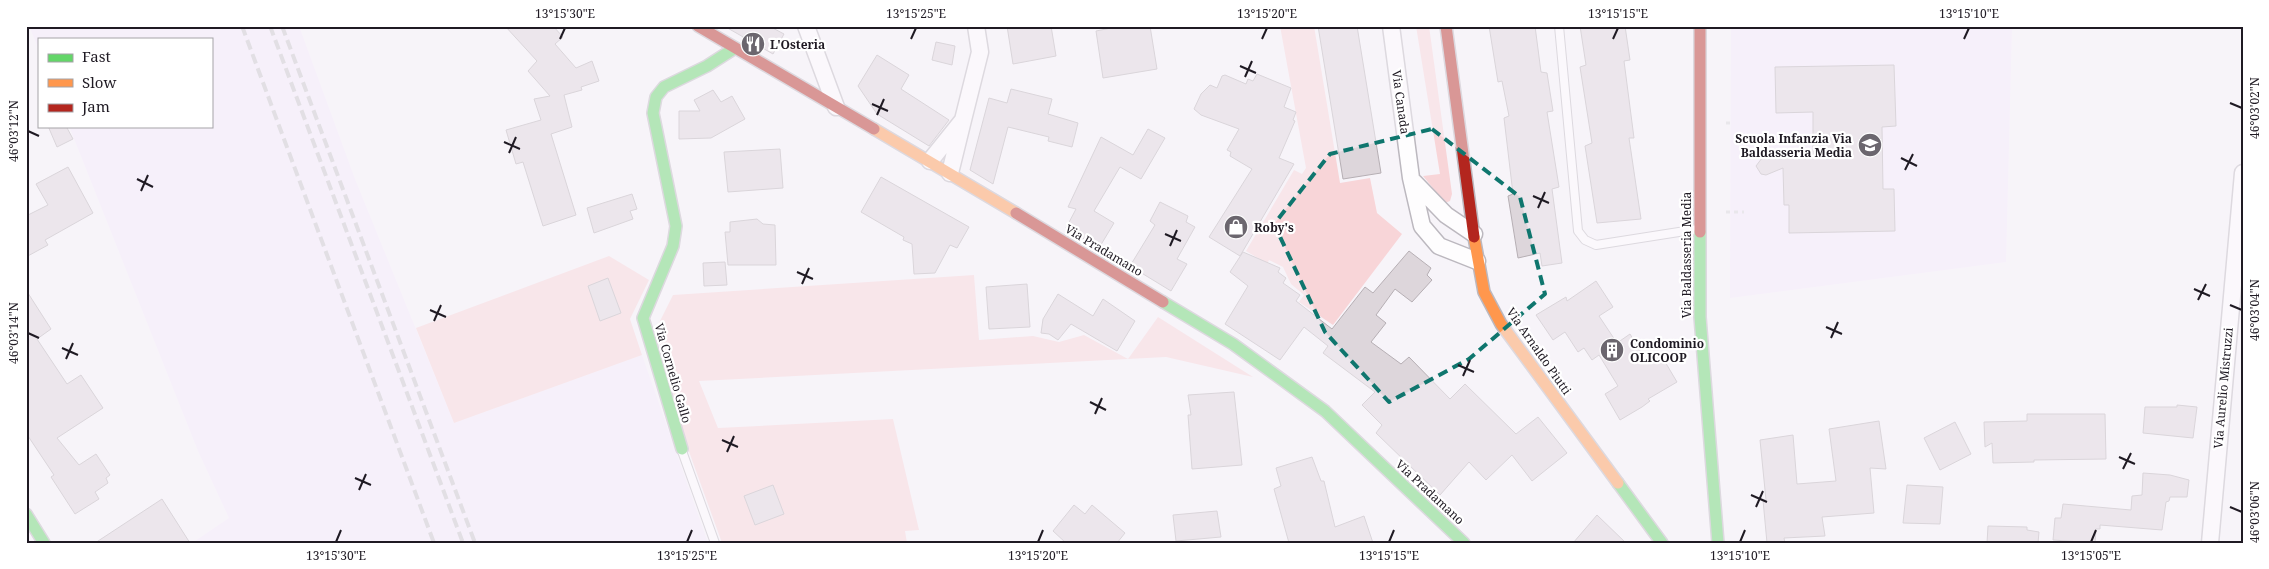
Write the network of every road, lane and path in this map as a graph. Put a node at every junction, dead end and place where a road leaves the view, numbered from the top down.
1 (698, 26) edge
2 (806, 26) edge
3 (976, 26) edge
4 (1391, 26) edge
5 (1446, 26) edge
6 (1559, 26) edge
7 (1700, 26) edge
8 (735, 48) junction
9 (836, 106) junction
10 (963, 120) junction
11 (930, 161) junction
12 (950, 173) junction
13 (2243, 173) edge
14 (1411, 178) junction
15 (1726, 212) dead end
16 (1744, 212) dead end
17 (1700, 228) junction
18 (1474, 234) junction
19 (1477, 261) junction
20 (682, 449) joint
21 (26, 514) edge
22 (44, 543) edge
23 (715, 543) edge
24 (1464, 543) edge
25 (1662, 543) edge
26 (1718, 543) edge
27 (2210, 543) edge

1 - 8 street, Via Pradamano
2 - 9 street
3 - 10 street
4 - 14 street, Via Canada
5 - 18 street, Via Arnaldo Piutti
6 - 17 lane
7 - 17 street, Via Baldasseria Media
8 - 9 street, Via Pradamano
8 - 20 street, Via Cornelio Gallo
9 - 11 street, Via Pradamano
10 - 11 street
10 - 12 street
11 - 12 street, Via Pradamano
12 - 24 street, Via Pradamano
13 - 27 street, Via Aurelio Mistruzzi
14 - 18 street
14 - 19 street, Via Canada
15 - 16 path
17 - 26 street, Via Baldasseria Media
18 - 19 street, Via Arnaldo Piutti
19 - 25 street, Via Arnaldo Piutti
20 - 23 lane, Via Cornelio Gallo
21 - 22 street

